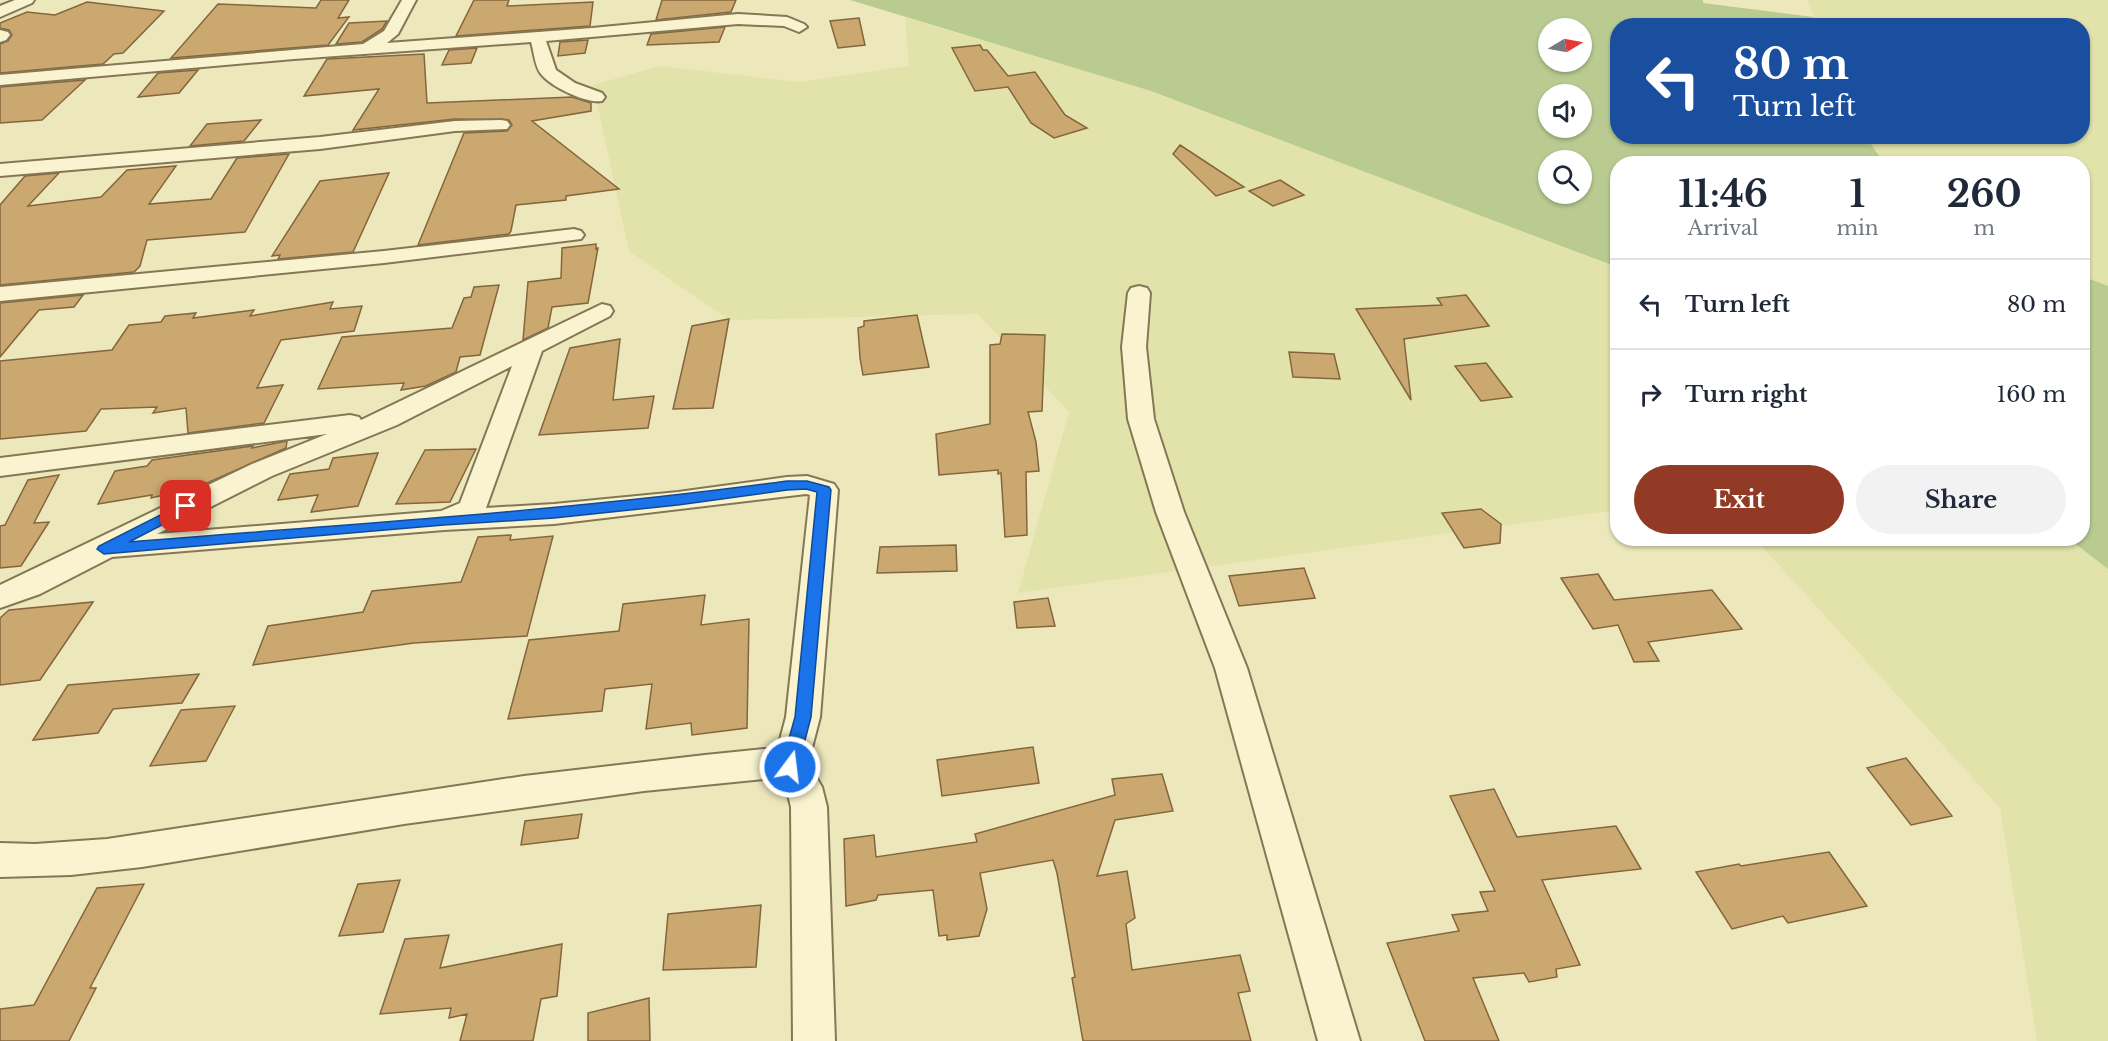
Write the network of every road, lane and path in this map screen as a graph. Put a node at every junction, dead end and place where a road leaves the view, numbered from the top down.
1 (27, 0) edge
2 (409, 0) edge
3 (0, 12) edge
4 (799, 27) dead end
5 (537, 36) junction
6 (366, 49) junction
7 (0, 80) edge
8 (596, 97) dead end
9 (501, 124) dead end
10 (0, 170) edge
11 (574, 236) dead end
12 (1139, 293) dead end
13 (0, 294) edge
14 (602, 310) dead end
15 (531, 346) junction
16 (388, 418) junction
17 (0, 467) edge
18 (444, 520) junction
19 (104, 549) junction
20 (0, 597) edge
21 (790, 767) junction
22 (0, 860) edge
23 (814, 1041) edge
24 (1339, 1041) edge

1 - 3 street
2 - 6 street
4 - 5 street
5 - 6 street
5 - 8 street
6 - 7 street
9 - 10 street
11 - 13 street
12 - 24 street
14 - 15 street
15 - 16 street
15 - 18 street
16 - 17 street
16 - 19 street
18 - 19 street
18 - 21 street
19 - 20 street
21 - 22 street
21 - 23 street

